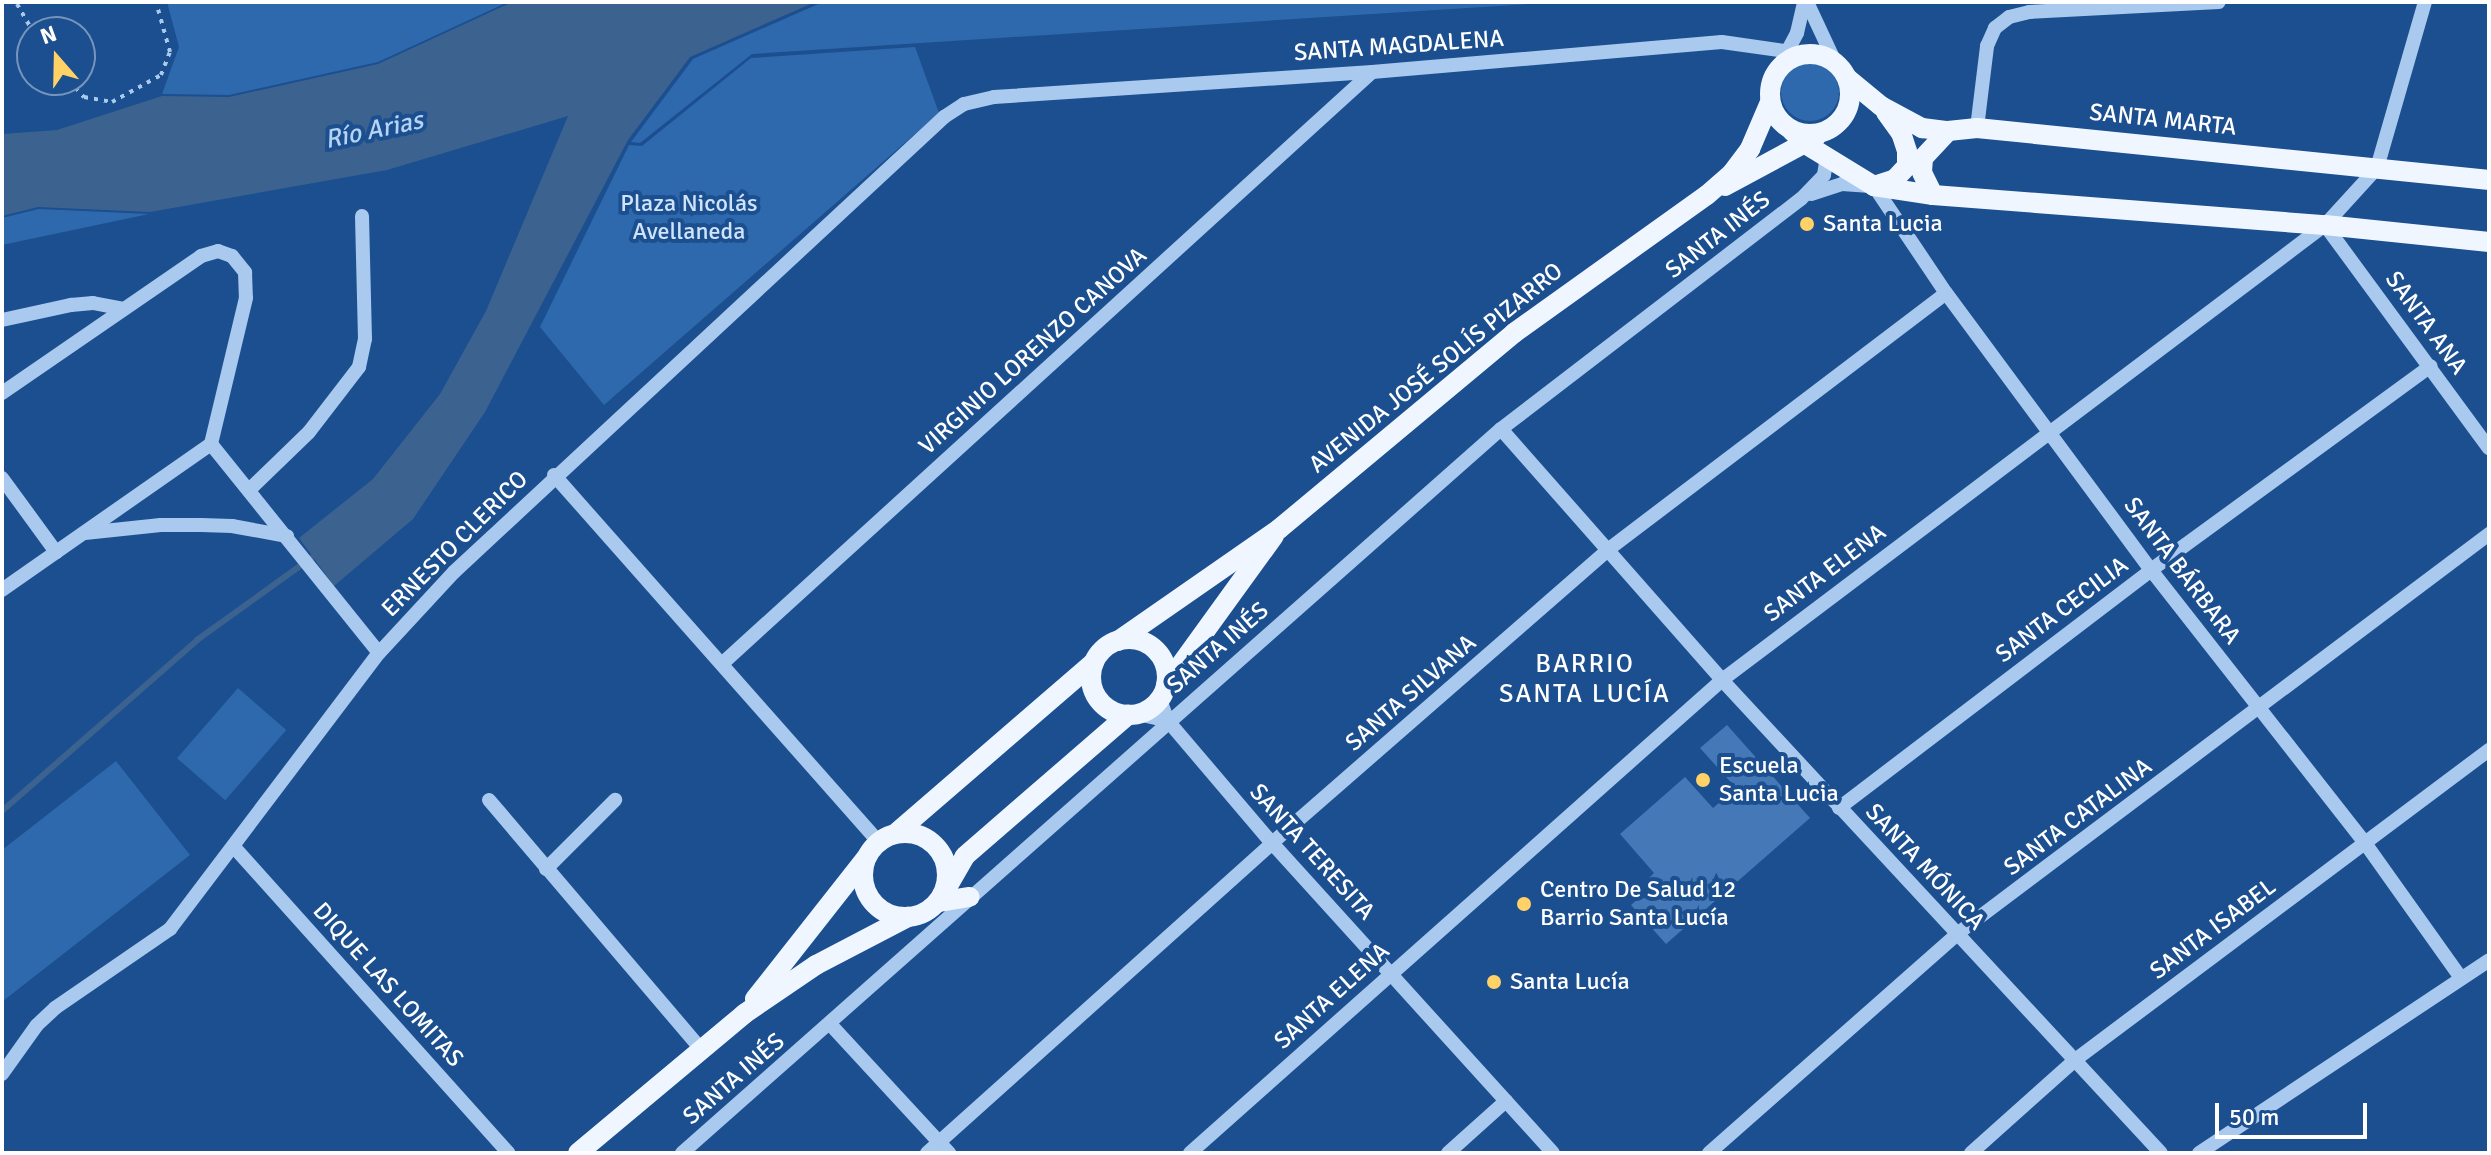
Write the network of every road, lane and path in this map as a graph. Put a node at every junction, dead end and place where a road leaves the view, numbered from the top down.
1 (156, 2) edge
2 (1806, 2) edge
3 (2219, 2) edge
4 (2425, 2) edge
5 (1796, 53) junction
6 (1841, 70) junction
7 (1372, 72) junction
8 (83, 96) edge
9 (994, 97) joint
10 (1770, 102) junction
11 (1881, 106) junction
12 (1977, 128) junction
13 (1948, 131) junction
14 (1807, 136) junction
15 (1827, 156) junction
16 (2377, 168) junction
17 (2489, 180) edge
18 (1874, 186) junction
19 (1707, 195) junction
20 (1933, 195) junction
21 (1801, 199) junction
22 (362, 216) dead end
23 (2325, 225) junction
24 (2489, 242) edge
25 (1946, 293) junction
26 (123, 309) junction
27 (2, 320) edge
28 (2431, 366) junction
29 (2, 393) edge
30 (1501, 429) junction
31 (2049, 431) junction
32 (211, 444) junction
33 (2489, 448) edge
34 (554, 475) junction
35 (2, 478) edge
36 (249, 490) junction
37 (1279, 529) junction
38 (82, 534) junction
39 (2489, 534) edge
40 (287, 536) junction
41 (56, 552) junction
42 (1605, 552) junction
43 (2151, 570) junction
44 (2, 590) edge
45 (1118, 641) junction
46 (379, 653) junction
47 (724, 662) junction
48 (1094, 662) junction
49 (1722, 680) junction
50 (1163, 692) junction
51 (2260, 709) junction
52 (1133, 715) junction
53 (1168, 721) junction
54 (2489, 750) edge
55 (489, 800) dead end
56 (615, 800) dead end
57 (1839, 808) junction
58 (1272, 843) junction
59 (2365, 843) junction
60 (880, 845) junction
61 (234, 847) junction
62 (546, 869) junction
63 (970, 897) junction
64 (930, 906) junction
65 (927, 933) junction
66 (1957, 934) junction
67 (2489, 960) edge
68 (1390, 973) junction
69 (2461, 978) junction
70 (744, 1014) junction
71 (830, 1024) junction
72 (701, 1049) junction
73 (2075, 1060) junction
74 (2, 1074) edge
75 (1506, 1101) junction
76 (944, 1148) edge
77 (509, 1153) edge
78 (578, 1153) edge
79 (682, 1153) edge
80 (927, 1153) edge
81 (1190, 1153) edge
82 (1448, 1153) edge
83 (1553, 1153) edge
84 (1709, 1153) edge
85 (1971, 1153) edge
86 (2161, 1153) edge
87 (2199, 1153) edge

1 - 8 path
2 - 5 street
2 - 6 street
3 - 12 street
4 - 16 street, SANTA ELENA
5 - 6 main road
5 - 7 street, SANTA MAGDALENA
5 - 10 main road
6 - 11 main road, SANTA MARTA
6 - 14 main road
7 - 9 street, SANTA MAGDALENA
7 - 47 street, VIRGINIO LORENZO CANOVA
9 - 34 street, ERNESTO CLERICO
10 - 14 main road
10 - 19 main road, AVENIDA JOSÉ SOLÍS PIZARRO
11 - 13 main road, SANTA MARTA
11 - 18 main road
12 - 13 main road, SANTA MARTA
12 - 16 main road, SANTA MARTA
13 - 20 main road
14 - 15 main road
14 - 19 main road, AVENIDA JOSÉ SOLÍS PIZARRO
15 - 18 main road
15 - 21 street, SANTA INÉS
16 - 17 main road, SANTA MARTA
16 - 23 street, SANTA ELENA
18 - 20 main road
18 - 21 street, SANTA INÉS
18 - 25 street, SANTA BÁRBARA
19 - 37 main road, AVENIDA JOSÉ SOLÍS PIZARRO
20 - 23 main road
21 - 30 street, SANTA INÉS
22 - 36 street
23 - 24 main road
23 - 28 street, SANTA ANA
23 - 31 street, SANTA ELENA
25 - 31 street, SANTA BÁRBARA
25 - 42 street, SANTA SILVANA
26 - 27 street
26 - 29 street
26 - 32 street
28 - 33 street, SANTA ANA
28 - 43 street, SANTA CECILIA
30 - 42 street, SANTA MÓNICA
30 - 53 street, SANTA INÉS
31 - 43 street, SANTA BÁRBARA
31 - 49 street, SANTA ELENA
32 - 36 street
32 - 38 street
34 - 46 street, ERNESTO CLERICO
34 - 47 street
35 - 41 street
36 - 40 street
37 - 45 main road, AVENIDA JOSÉ SOLÍS PIZARRO
37 - 50 main road, AVENIDA JOSÉ SOLÍS PIZARRO
38 - 40 street
38 - 41 street
39 - 51 street, SANTA CATALINA
40 - 46 street
41 - 44 street
42 - 49 street, SANTA MÓNICA
42 - 58 street, SANTA SILVANA
43 - 51 street, SANTA BÁRBARA
43 - 57 street, SANTA CECILIA
45 - 48 main road, AVENIDA JOSÉ SOLÍS PIZARRO
45 - 50 main road
46 - 61 street, ERNESTO CLERICO
47 - 60 street
48 - 52 main road
48 - 60 main road, AVENIDA JOSÉ SOLÍS PIZARRO
49 - 57 street, SANTA MÓNICA
49 - 68 street, SANTA ELENA
50 - 52 main road, AVENIDA JOSÉ SOLÍS PIZARRO
50 - 53 street
51 - 59 street, SANTA BÁRBARA
51 - 66 street, SANTA CATALINA
52 - 53 street
52 - 64 main road, AVENIDA JOSÉ SOLÍS PIZARRO
53 - 58 street, SANTA TERESITA
53 - 63 street, SANTA INÉS
54 - 59 street, SANTA ISABEL
55 - 62 street
56 - 62 street
57 - 66 street, SANTA MÓNICA
58 - 68 street, SANTA TERESITA
58 - 76 street, SANTA SILVANA
59 - 69 street, SANTA BÁRBARA
59 - 73 street, SANTA ISABEL
60 - 64 main road
60 - 64 main road
60 - 70 main road, AVENIDA JOSÉ SOLÍS PIZARRO
61 - 74 street, ERNESTO CLERICO
61 - 77 street, DIQUE LAS LOMITAS
62 - 72 street
63 - 64 main road
63 - 65 street, SANTA INÉS
64 - 65 main road
64 - 70 main road, AVENIDA JOSÉ SOLÍS PIZARRO
65 - 71 street, SANTA INÉS
66 - 73 street, SANTA MÓNICA
66 - 84 street, SANTA CATALINA
67 - 69 street
68 - 75 street, SANTA TERESITA
68 - 81 street, SANTA ELENA
69 - 87 street
70 - 72 main road, AVENIDA JOSÉ SOLÍS PIZARRO
71 - 76 street
71 - 79 street, SANTA INÉS
72 - 78 main road, AVENIDA JOSÉ SOLÍS PIZARRO
73 - 85 street, SANTA ISABEL
73 - 86 street, SANTA MÓNICA
75 - 82 street
75 - 83 street, SANTA TERESITA
76 - 80 street, SANTA SILVANA

